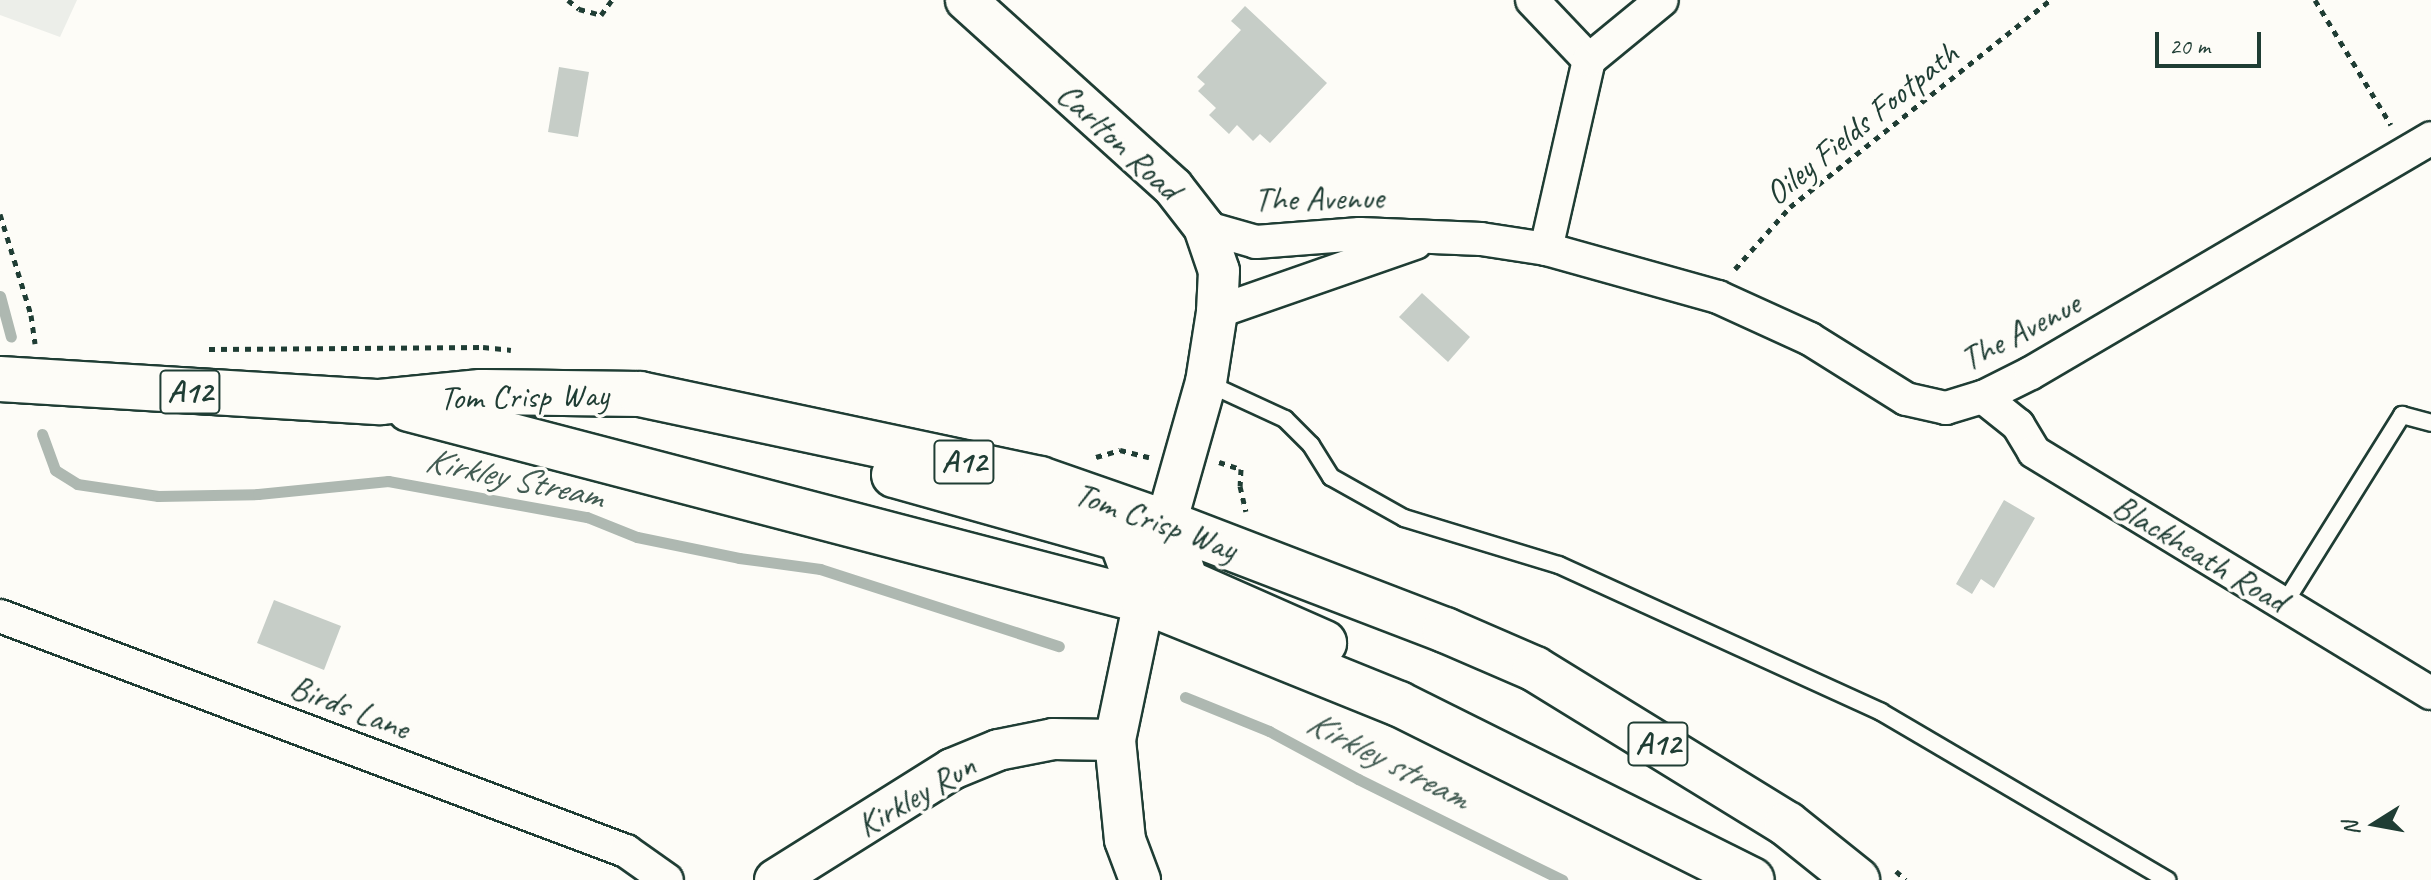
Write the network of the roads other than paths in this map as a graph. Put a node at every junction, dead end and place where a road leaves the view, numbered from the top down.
1 (966, 0) edge
2 (1532, 0) edge
3 (1662, 0) edge
4 (1589, 60) junction
5 (2431, 138) edge
6 (1204, 227) junction
7 (1437, 236) junction
8 (1546, 249) junction
9 (1217, 312) junction
10 (0, 379) edge
11 (1206, 382) junction
12 (1983, 397) junction
13 (380, 402) junction
14 (757, 417) junction
15 (2431, 423) edge
16 (1166, 523) junction
17 (1144, 601) junction
18 (2284, 604) junction
19 (0, 616) edge
20 (2431, 693) edge
21 (1115, 740) junction
22 (1486, 746) junction
23 (667, 880) edge
24 (775, 880) edge
25 (1140, 880) edge
26 (1752, 880) edge
27 (1857, 880) edge
28 (2167, 880) edge

1 - 6 street, Carlton Road
2 - 4 street
3 - 4 street
4 - 8 street
5 - 12 street, The Avenue
6 - 7 street, The Avenue
6 - 9 street, Carlton Road
7 - 8 street, The Avenue
7 - 9 street, The Avenue
8 - 12 street, The Avenue
9 - 11 street
10 - 13 highway, Tom Crisp Way / A12
11 - 16 street
11 - 28 lane
12 - 18 street, Blackheath Road
13 - 14 highway, Tom Crisp Way / A12
13 - 17 highway, Tom Crisp Way / A12
14 - 16 highway, Tom Crisp Way / A12
14 - 17 highway
15 - 18 lane
16 - 17 street
16 - 22 highway
16 - 27 highway, Tom Crisp Way / A12
17 - 21 street
17 - 22 highway, Tom Crisp Way / A12
18 - 20 street, Blackheath Road
19 - 23 street, Birds Lane
21 - 24 street, Kirkley Run
21 - 25 street
22 - 26 highway, Tom Crisp Way / A12

